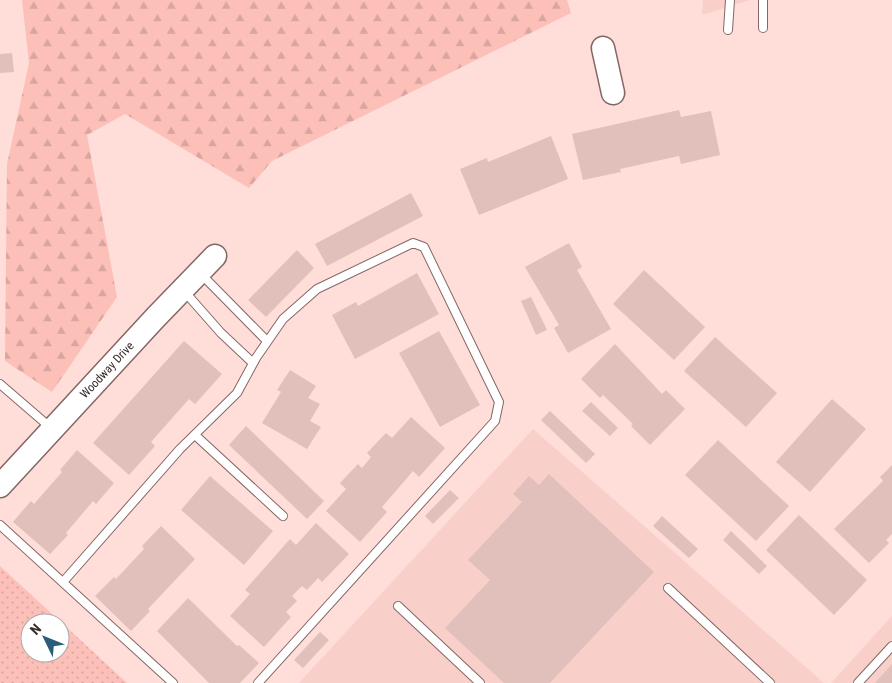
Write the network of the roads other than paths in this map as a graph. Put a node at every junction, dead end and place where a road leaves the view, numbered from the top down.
1 (730, 0) edge
2 (763, 0) edge
3 (763, 28) dead end
4 (728, 30) dead end
5 (603, 48) dead end
6 (613, 93) dead end
7 (216, 256) dead end
8 (199, 273) junction
9 (183, 289) junction
10 (267, 341) junction
11 (254, 363) junction
12 (0, 384) edge
13 (53, 429) junction
14 (195, 435) junction
15 (0, 486) edge
16 (283, 516) dead end
17 (0, 525) edge
18 (64, 582) junction
19 (668, 588) dead end
20 (398, 606) dead end
21 (892, 646) edge
22 (172, 683) edge
23 (258, 683) edge
24 (480, 683) edge
25 (770, 683) edge
26 (858, 683) edge

1 - 4 lane
2 - 3 lane
5 - 6 street
7 - 8 street, Woodway Drive
8 - 9 street, Woodway Drive
8 - 10 lane
9 - 11 lane
9 - 13 street, Woodway Drive
10 - 11 lane
10 - 23 lane
11 - 14 lane
12 - 13 lane
13 - 15 street, Woodway Drive
14 - 16 lane
14 - 18 lane
17 - 18 lane
18 - 22 lane
19 - 25 lane
20 - 24 lane
21 - 26 lane

